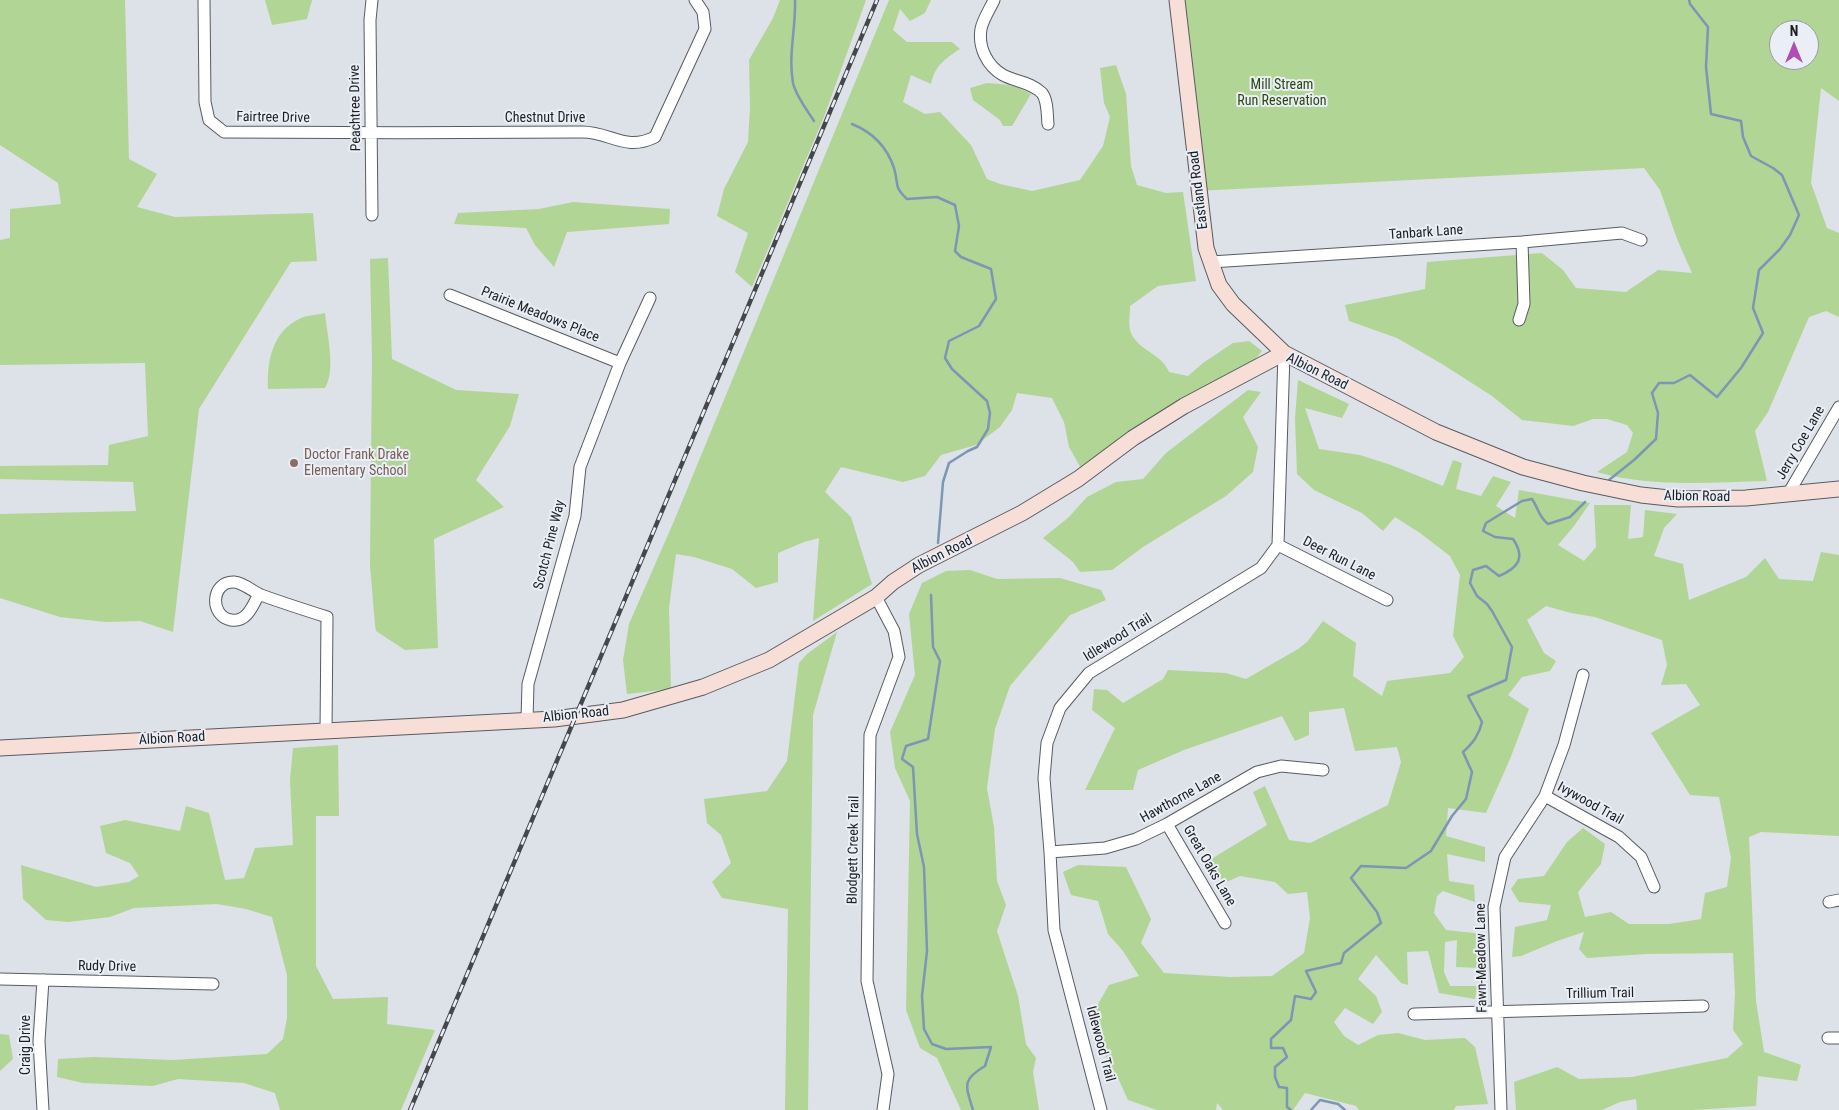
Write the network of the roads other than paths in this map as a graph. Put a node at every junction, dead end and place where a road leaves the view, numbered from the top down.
1 (204, 0) edge
2 (372, 0) edge
3 (694, 0) edge
4 (994, 0) edge
5 (1177, 0) edge
6 (1048, 124) dead end
7 (372, 134) junction
8 (372, 215) dead end
9 (1641, 240) dead end
10 (1522, 242) junction
11 (1210, 262) junction
12 (450, 295) dead end
13 (650, 298) dead end
14 (1519, 320) dead end
15 (1284, 353) junction
16 (620, 363) junction
17 (1839, 407) edge
18 (1839, 489) edge
19 (1788, 494) junction
20 (1278, 545) junction
21 (259, 594) dead end
22 (876, 597) junction
23 (1387, 600) dead end
24 (1583, 674) dead end
25 (527, 720) junction
26 (326, 732) junction
27 (0, 748) edge
28 (1323, 770) dead end
29 (1545, 796) junction
30 (1167, 824) junction
31 (1050, 852) junction
32 (1654, 887) dead end
33 (1224, 923) dead end
34 (0, 980) edge
35 (43, 980) junction
36 (213, 984) dead end
37 (1703, 1006) dead end
38 (1497, 1011) junction
39 (1414, 1014) dead end
40 (43, 1110) edge
41 (883, 1110) edge
42 (1101, 1110) edge
43 (1501, 1110) edge

1 - 7 street, Fairtree Drive
2 - 7 street, Peachtree Drive
3 - 7 street, Chestnut Drive
4 - 6 street
5 - 11 street, Eastland Road
7 - 8 street, Peachtree Drive
9 - 10 street, Tanbark Lane
10 - 11 street, Tanbark Lane
10 - 14 street
11 - 15 street, Eastland Road
12 - 16 street, Prairie Meadows Place
13 - 16 street, Scotch Pine Way
15 - 19 street, Albion Road
15 - 20 street
15 - 22 street, Albion Road
16 - 25 street, Scotch Pine Way
17 - 19 street, Jerry Coe Lane
18 - 19 street, Albion Road
20 - 23 street, Deer Run Lane
20 - 31 street, Idlewood Trail
21 - 26 street
22 - 25 street, Albion Road
22 - 41 street, Blodgett Creek Trail
24 - 29 street, Fawn-Meadow Lane
25 - 26 street, Albion Road
26 - 27 street, Albion Road
28 - 30 street, Hawthorne Lane
29 - 32 street, Ivywood Trail
29 - 38 street, Fawn-Meadow Lane
30 - 31 street, Hawthorne Lane
30 - 33 street, Great Oaks Lane
31 - 42 street, Idlewood Trail
34 - 35 street, Rudy Drive
35 - 36 street, Rudy Drive
35 - 40 street, Craig Drive
37 - 38 street, Trillium Trail
38 - 39 street, Trillium Trail
38 - 43 street, Fawn-Meadow Lane

